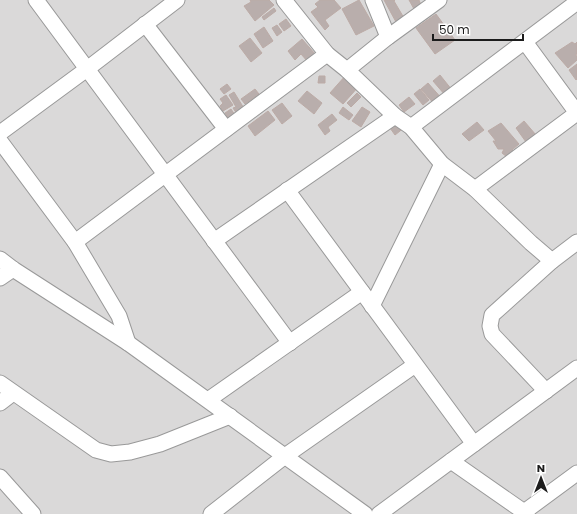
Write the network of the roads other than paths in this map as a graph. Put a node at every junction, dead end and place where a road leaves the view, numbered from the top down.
1 (36, 0) edge
2 (177, 0) edge
3 (284, 0) edge
4 (373, 0) edge
5 (439, 0) edge
6 (577, 2) edge
7 (145, 24) junction
8 (388, 37) junction
9 (526, 42) junction
10 (327, 54) junction
11 (87, 69) junction
12 (347, 70) junction
13 (577, 113) edge
14 (395, 116) junction
15 (411, 127) junction
16 (226, 129) junction
17 (0, 133) edge
18 (0, 141) edge
19 (442, 164) junction
20 (165, 175) junction
21 (475, 189) junction
22 (287, 190) junction
23 (214, 241) junction
24 (75, 242) junction
25 (577, 242) edge
26 (0, 259) edge
27 (552, 261) junction
28 (13, 270) junction
29 (0, 278) edge
30 (362, 292) junction
31 (372, 306) junction
32 (128, 343) junction
33 (290, 343) junction
34 (415, 365) junction
35 (577, 368) edge
36 (0, 383) edge
37 (546, 391) junction
38 (13, 393) junction
39 (208, 400) junction
40 (0, 403) edge
41 (230, 416) junction
42 (474, 444) junction
43 (285, 456) junction
44 (451, 461) junction
45 (577, 473) edge
46 (0, 478) edge
47 (526, 513) edge
48 (33, 514) edge
49 (211, 514) edge
50 (365, 514) edge
51 (379, 514) edge

1 - 11 street
2 - 7 street
3 - 10 street
4 - 8 street
5 - 8 street
6 - 9 street
7 - 11 street
7 - 16 street
8 - 12 street
9 - 13 street
9 - 15 street
10 - 12 street
10 - 16 street
11 - 17 street
11 - 20 street
12 - 14 street
13 - 21 street
14 - 15 street
14 - 22 street
15 - 19 street
16 - 20 street
18 - 24 street
19 - 21 street
19 - 31 street
20 - 23 street
20 - 24 street
21 - 27 street
22 - 23 street
22 - 30 street
23 - 33 street
24 - 32 street
25 - 27 street
26 - 28 street
27 - 37 street
28 - 29 street
28 - 32 street
30 - 31 street
30 - 33 street
31 - 34 street
32 - 39 street
33 - 39 street
34 - 42 street
34 - 43 street
35 - 37 street
36 - 38 street
37 - 42 street
38 - 40 street
38 - 41 street
39 - 41 street
41 - 43 street
42 - 44 street
43 - 49 street
43 - 50 street
44 - 47 street
44 - 51 street
45 - 47 street
46 - 48 street

